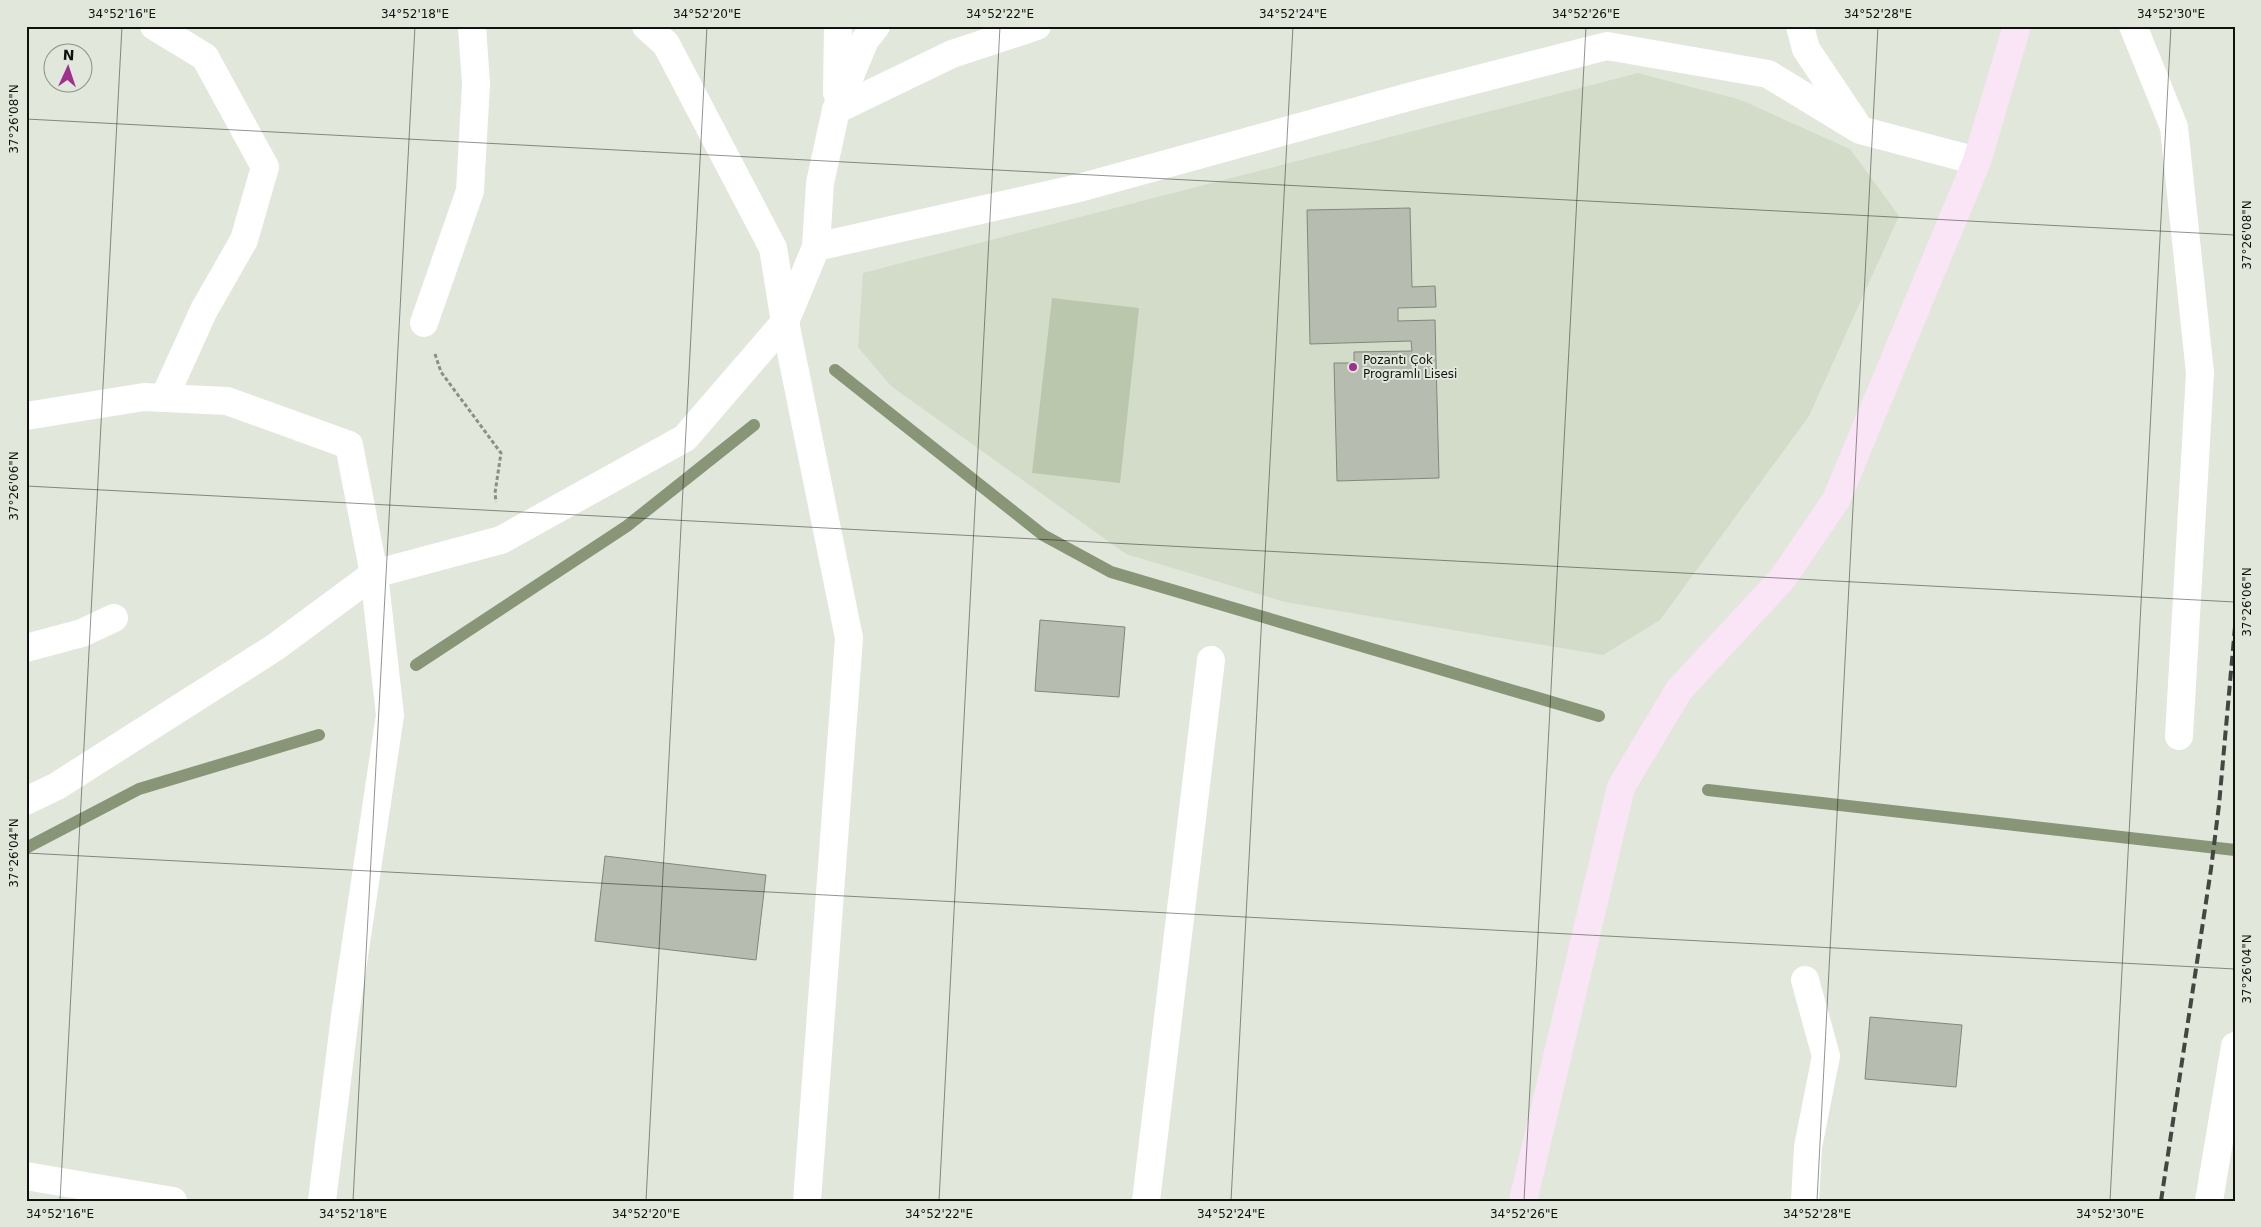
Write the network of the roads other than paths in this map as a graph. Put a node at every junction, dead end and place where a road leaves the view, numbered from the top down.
1 (154, 26) edge
2 (472, 26) edge
3 (646, 26) edge
4 (838, 26) edge
5 (876, 26) edge
6 (1037, 26) edge
7 (1800, 26) edge
8 (2017, 26) edge
9 (2133, 26) edge
10 (836, 110) junction
11 (1860, 130) junction
12 (1978, 161) junction
13 (816, 247) junction
14 (785, 322) junction
15 (424, 323) road end
16 (164, 398) junction
17 (26, 416) edge
18 (374, 574) junction
19 (114, 618) dead end
20 (26, 648) edge
21 (1210, 660) dead end
22 (2179, 736) dead end
23 (26, 801) edge
24 (1805, 980) dead end
25 (2235, 1046) edge
26 (26, 1176) edge
27 (91, 1194) edge
28 (1528, 1200) edge
29 (173, 1201) edge
30 (322, 1201) edge
31 (807, 1201) edge
32 (1146, 1201) edge
33 (1805, 1201) edge
34 (2210, 1201) edge

1 - 16 street
2 - 15 street
3 - 14 street
4 - 10 street
5 - 10 street
6 - 10 street
7 - 11 street
8 - 12 main road
9 - 22 street
10 - 13 street
11 - 12 street
11 - 13 street
12 - 28 main road
13 - 14 street
14 - 18 street
14 - 31 street
16 - 17 street
16 - 18 street
18 - 23 street
18 - 30 street
19 - 20 street
21 - 32 street
24 - 33 street
25 - 34 street
26 - 27 street
27 - 29 street

